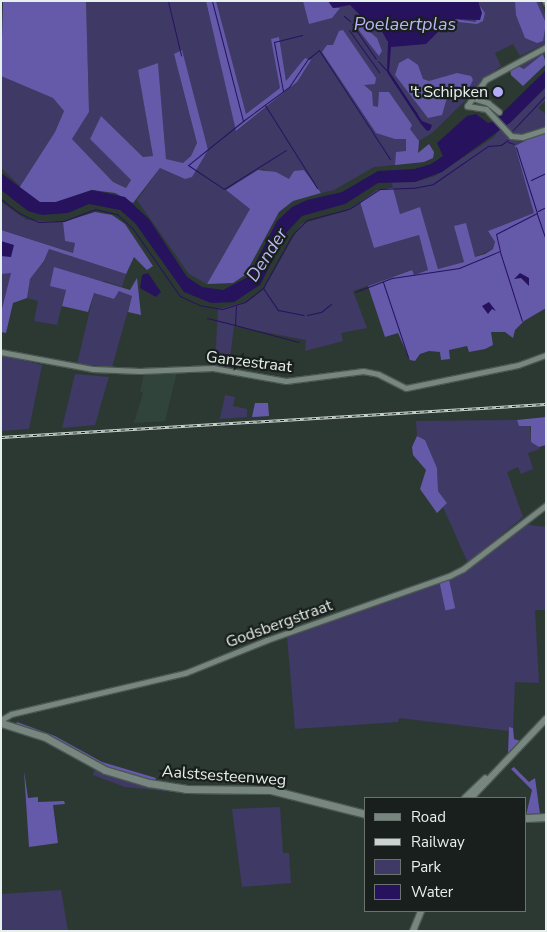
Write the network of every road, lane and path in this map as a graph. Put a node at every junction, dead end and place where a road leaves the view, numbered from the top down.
1 (546, 47) edge
2 (473, 98) junction
3 (499, 112) dead end
4 (546, 129) edge
5 (1, 352) edge
6 (546, 355) edge
7 (546, 505) edge
8 (546, 719) edge
9 (3, 723) edge
10 (506, 763) junction
11 (465, 797) edge
12 (472, 797) edge
13 (364, 813) edge
14 (546, 817) edge
15 (527, 818) edge
16 (421, 912) edge
17 (413, 931) edge

1 - 2 street
2 - 3 street
2 - 4 street
5 - 6 street, Ganzestraat
7 - 9 street, Godsbergstraat
8 - 10 street
9 - 13 main road, Aalstsesteenweg
10 - 11 street
10 - 12 street
14 - 15 main road
16 - 17 street

